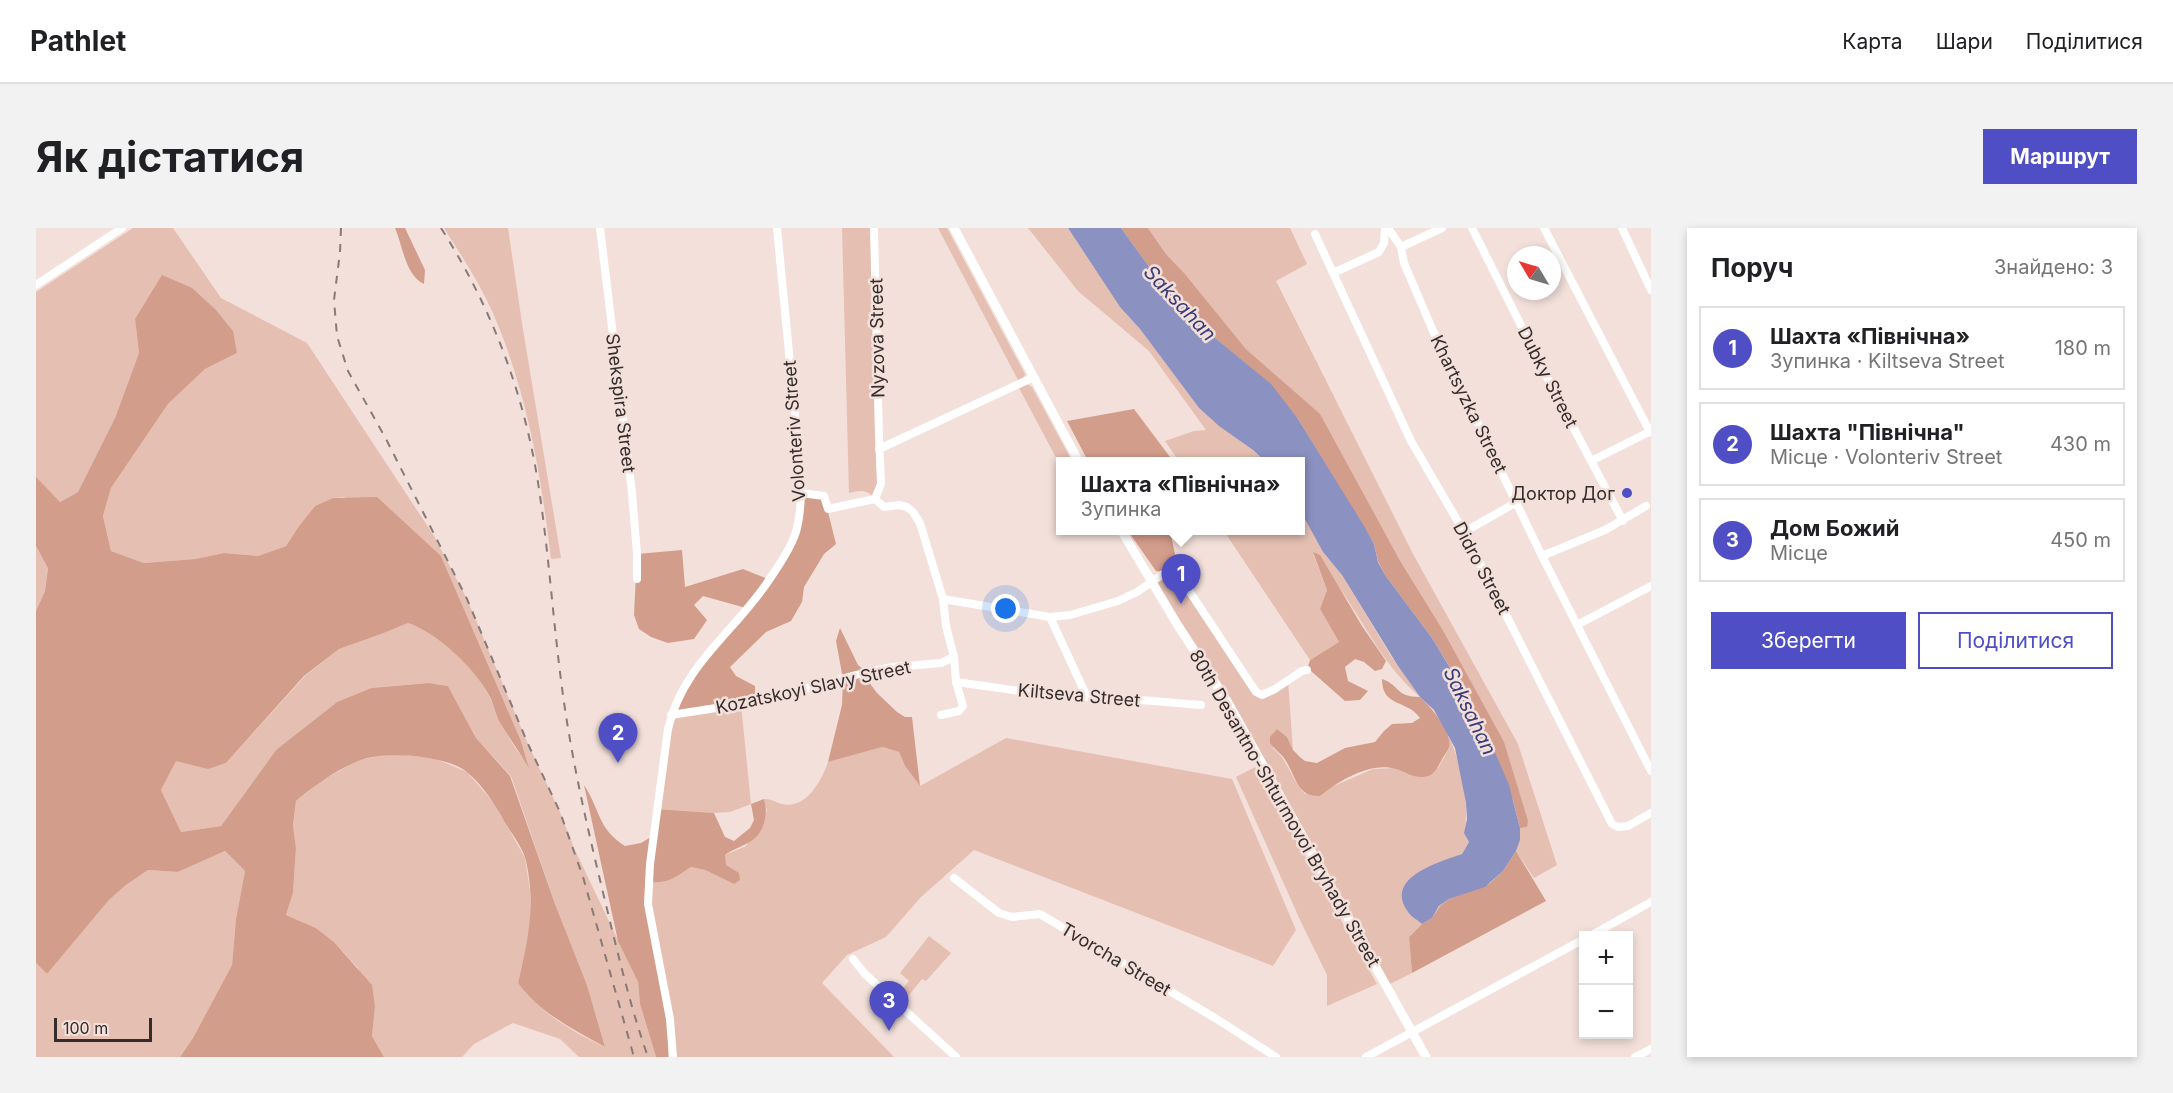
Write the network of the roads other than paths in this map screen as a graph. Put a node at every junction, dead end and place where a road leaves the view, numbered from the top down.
1 (122, 228) edge
2 (600, 228) edge
3 (777, 228) edge
4 (874, 228) edge
5 (954, 228) edge
6 (1387, 228) edge
7 (1442, 228) edge
8 (1472, 228) edge
9 (1544, 228) edge
10 (1622, 228) edge
11 (1315, 234) dead end
12 (1401, 247) junction
13 (1333, 273) junction
14 (36, 285) edge
15 (1651, 290) edge
16 (1034, 377) junction
17 (1650, 432) edge
18 (879, 448) junction
19 (1076, 457) edge
20 (1591, 461) junction
21 (801, 494) junction
22 (875, 499) junction
23 (1517, 502) junction
24 (1646, 506) dead end
25 (1623, 520) junction
26 (1464, 532) junction
27 (1123, 535) edge
28 (1542, 556) junction
29 (637, 579) dead end
30 (1152, 582) junction
31 (1651, 586) edge
32 (943, 599) junction
33 (1050, 617) junction
34 (1577, 625) junction
35 (954, 657) junction
36 (1307, 670) dead end
37 (956, 682) junction
38 (1087, 697) junction
39 (1201, 705) dead end
40 (671, 715) junction
41 (941, 715) dead end
42 (1651, 771) edge
43 (1651, 813) edge
44 (954, 878) dead end
45 (1651, 902) edge
46 (1599, 931) edge
47 (1579, 942) edge
48 (853, 959) dead end
49 (1412, 1031) junction
50 (1651, 1049) edge
51 (673, 1057) edge
52 (956, 1057) edge
53 (1276, 1057) edge
54 (1366, 1057) edge
55 (1426, 1057) edge
56 (1635, 1057) edge

1 - 14 street
2 - 29 street, Shekspira Street
3 - 21 street, Volonteriv Street
4 - 18 street, Nyzova Street
5 - 16 street
6 - 12 street, Khartsyzka Street
6 - 13 street
7 - 12 street
8 - 20 street, Dubky Street
9 - 17 street
10 - 15 street
11 - 13 street, Didro Street
12 - 23 street, Khartsyzka Street
13 - 26 street, Didro Street
16 - 18 street
16 - 19 street
17 - 20 street
18 - 22 street, Nyzova Street
20 - 25 street, Dubky Street
21 - 22 street
21 - 40 street, Volonteriv Street
22 - 32 street
23 - 26 street
23 - 28 street, Khartsyzka Street
24 - 25 street
25 - 28 street
26 - 43 street, Didro Street
27 - 30 street, 80th Desantno-Shturmovoi Bryhady Street
28 - 34 street, Khartsyzka Street
30 - 33 street
30 - 36 street
30 - 49 street, 80th Desantno-Shturmovoi Bryhady Street
31 - 34 street
32 - 33 street
32 - 35 street
33 - 38 street
34 - 42 street, Khartsyzka Street
35 - 37 street
35 - 40 street, Kozatskoyi Slavy Street
37 - 38 street, Kiltseva Street
37 - 41 street
38 - 39 street, Kiltseva Street
40 - 51 street, Volonteriv Street
44 - 53 street, Tvorcha Street
45 - 46 street
47 - 49 street
48 - 52 street
49 - 54 street
49 - 55 street, 80th Desantno-Shturmovoi Bryhady Street
50 - 56 street

